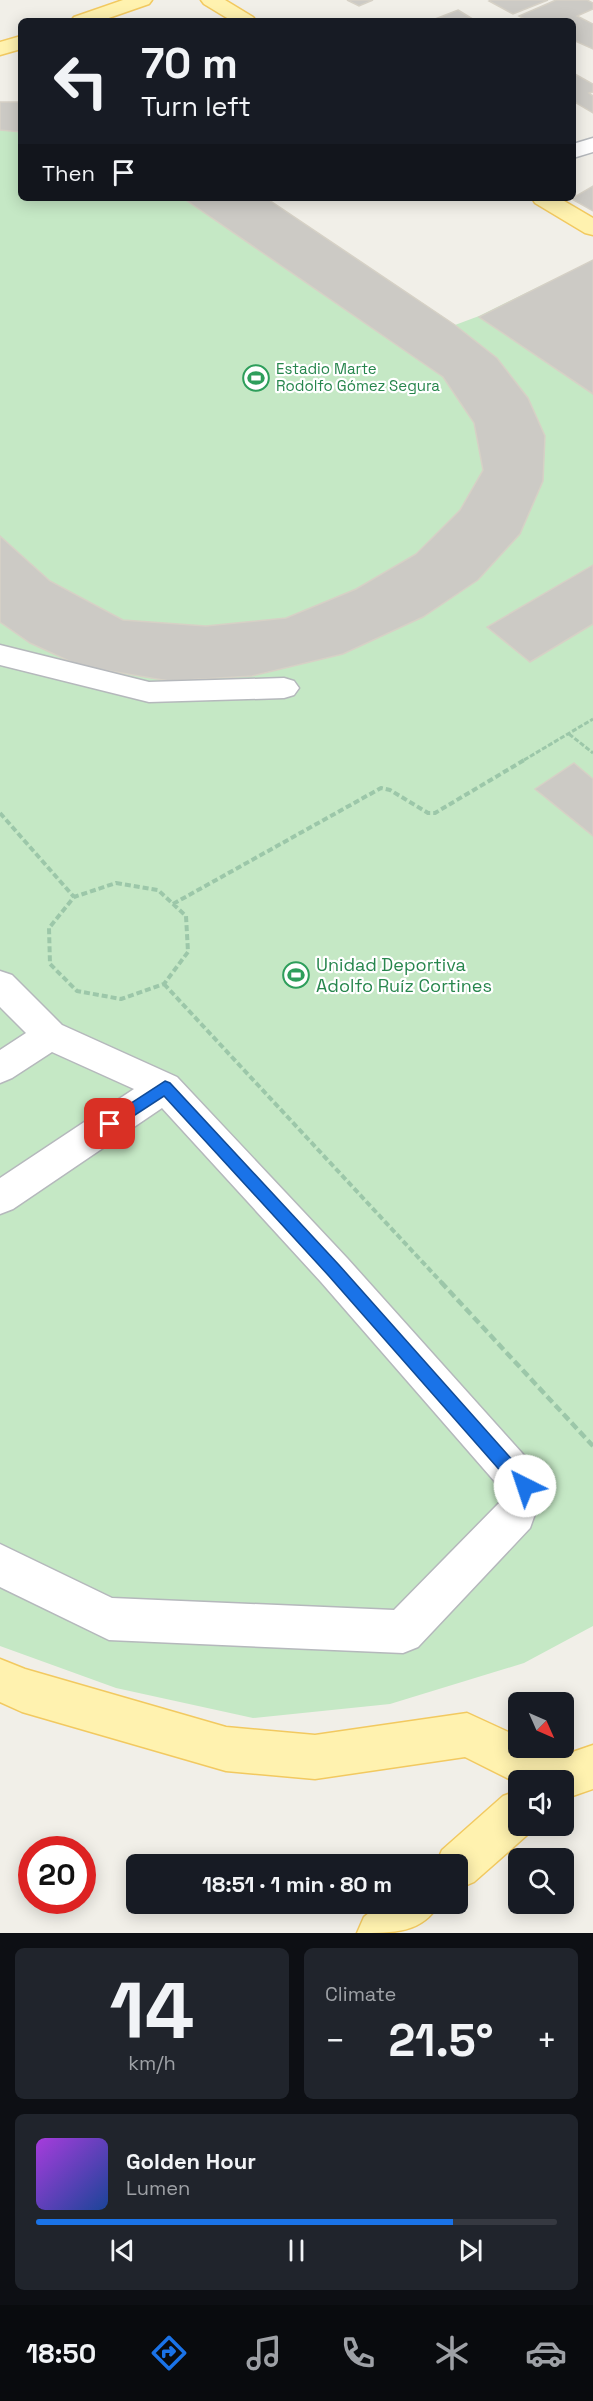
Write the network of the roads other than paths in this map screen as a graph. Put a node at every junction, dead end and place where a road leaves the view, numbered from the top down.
1 (142, 0) edge
2 (211, 0) edge
3 (90, 18) edge
4 (241, 18) edge
5 (18, 43) edge
6 (0, 49) edge
7 (593, 144) edge
8 (576, 151) edge
9 (548, 201) edge
10 (593, 228) edge
11 (0, 656) edge
12 (284, 688) dead end
13 (0, 985) edge
14 (50, 1035) junction
15 (0, 1068) edge
16 (165, 1087) junction
17 (0, 1198) edge
18 (0, 1565) edge
19 (0, 1680) edge
20 (578, 1773) edge
21 (508, 1822) edge
22 (468, 1857) edge

1 - 3 main road
2 - 4 main road
5 - 6 main road
7 - 8 street
9 - 10 main road
11 - 12 street
13 - 14 street
14 - 15 street
14 - 16 street
16 - 17 street
16 - 18 street
19 - 20 main road
21 - 22 main road

